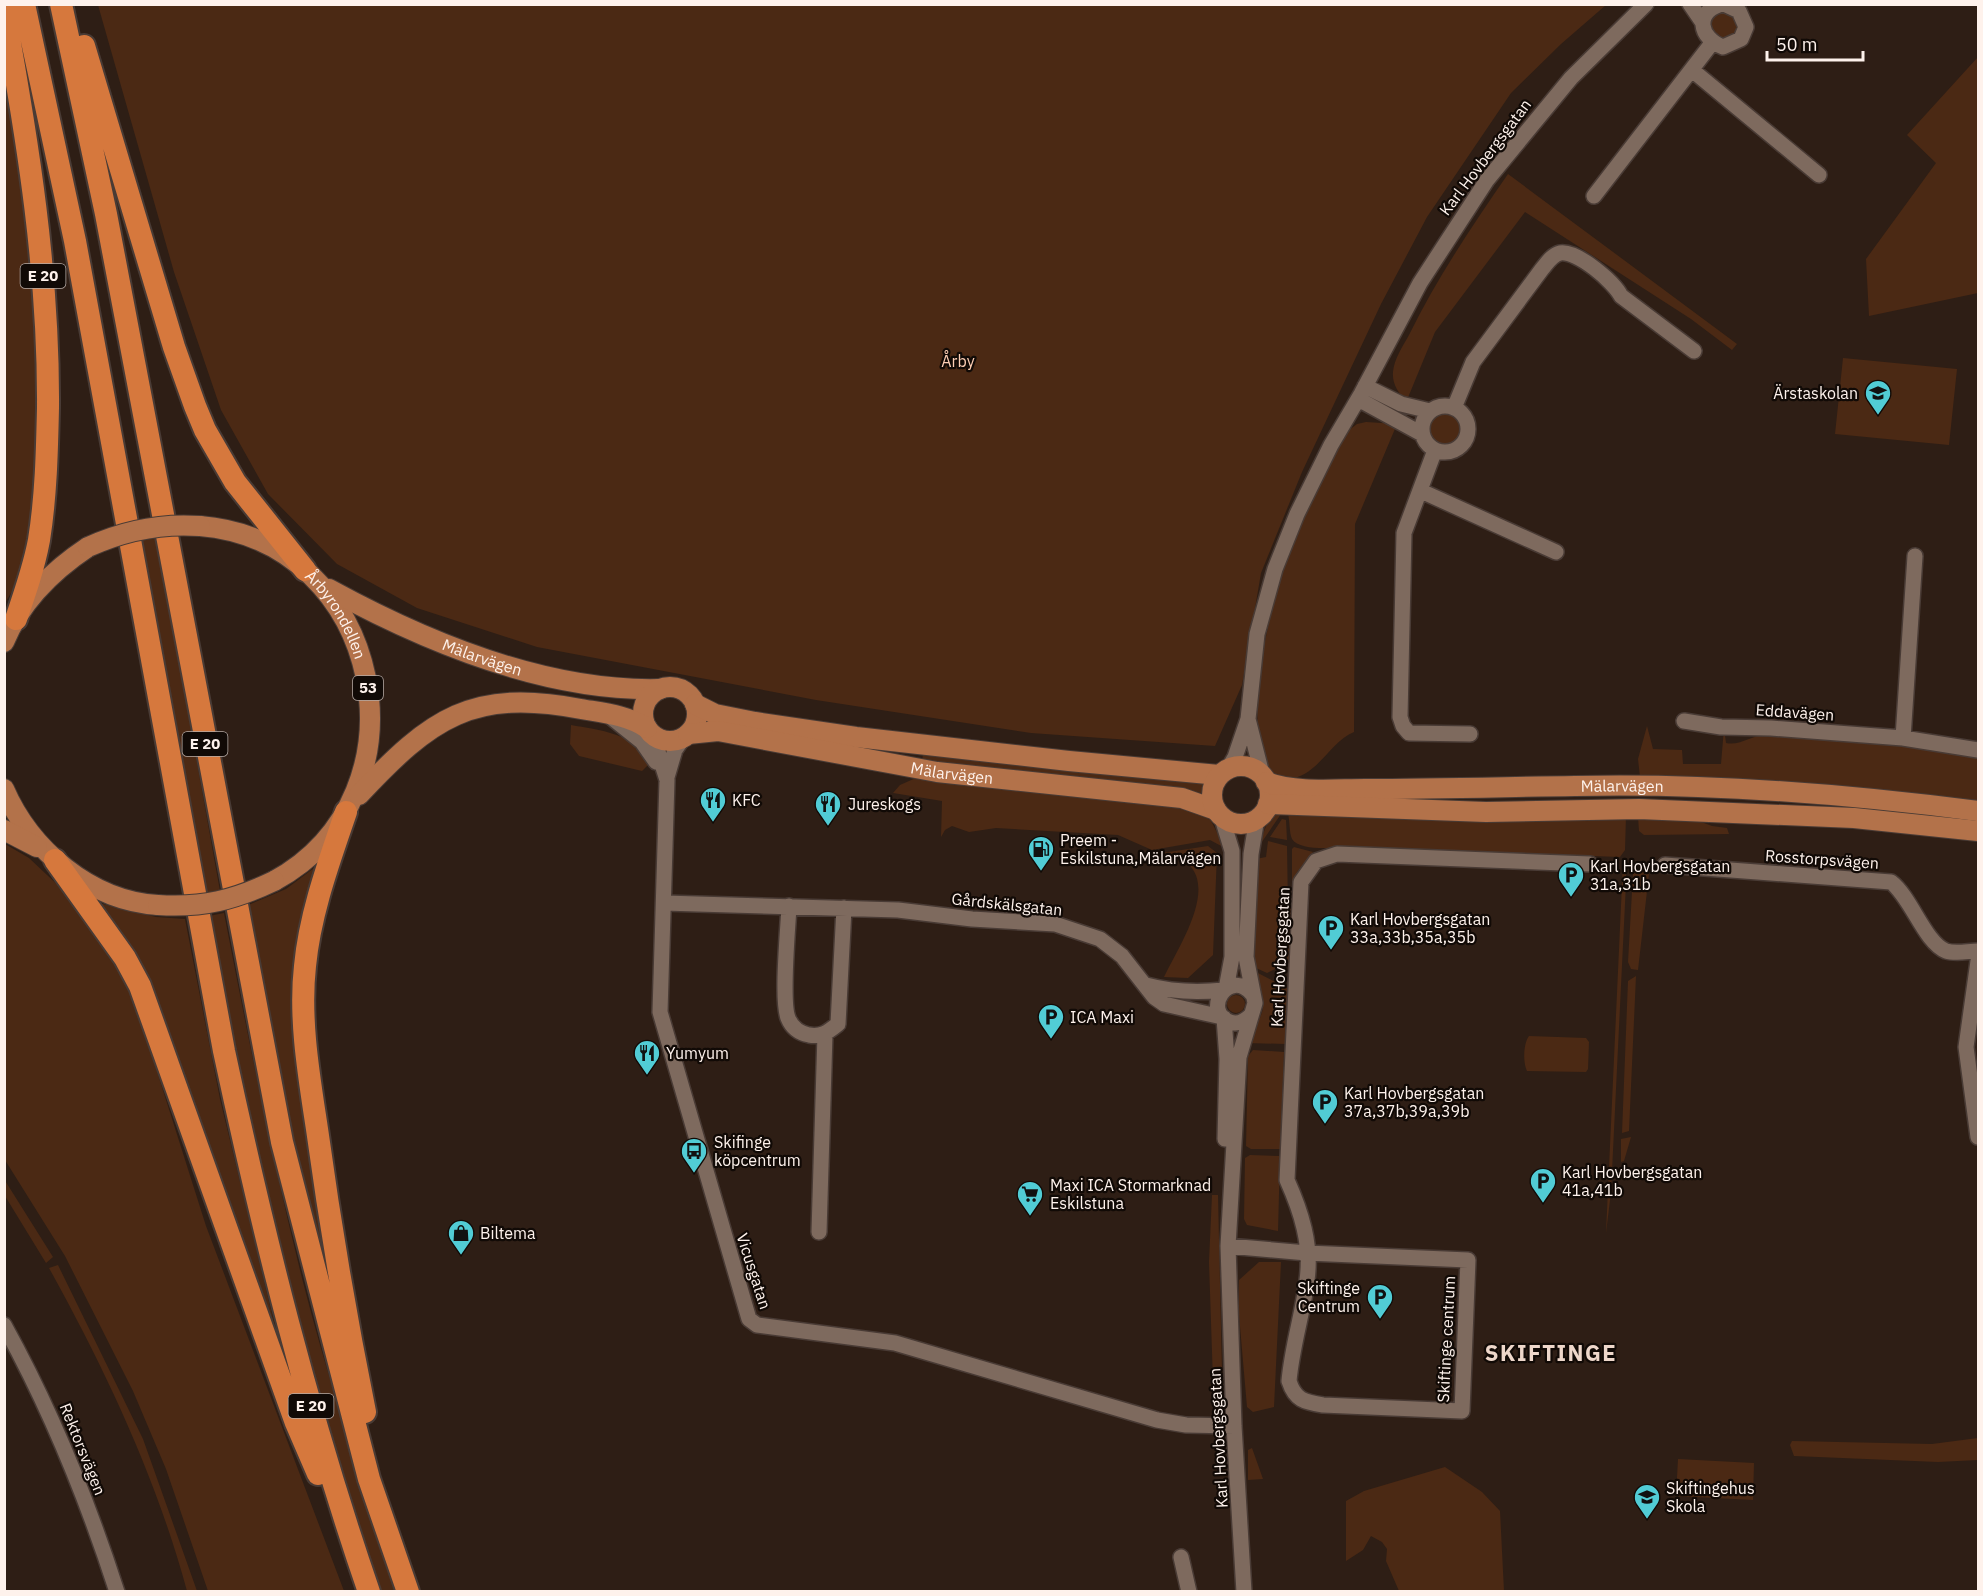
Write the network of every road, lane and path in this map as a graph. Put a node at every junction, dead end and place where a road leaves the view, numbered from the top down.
1 (24, 4) edge
2 (61, 4) edge
3 (72, 4) edge
4 (1646, 4) edge
5 (1690, 4) edge
6 (1718, 5) edge
7 (1742, 8) edge
8 (4, 10) edge
9 (1703, 23) junction
10 (1712, 43) junction
11 (1692, 70) junction
12 (1819, 175) dead end
13 (1594, 196) dead end
14 (1694, 351) dead end
15 (1362, 393) junction
16 (1454, 408) junction
17 (1430, 411) junction
18 (1422, 434) junction
19 (1435, 450) junction
20 (1420, 490) junction
21 (1556, 552) dead end
22 (1915, 556) dead end
23 (312, 577) junction
24 (9, 631) edge
25 (660, 689) junction
26 (694, 704) junction
27 (606, 714) junction
28 (1248, 719) junction
29 (1684, 721) dead end
30 (650, 732) junction
31 (1470, 734) dead end
32 (686, 736) junction
33 (1903, 738) junction
34 (1978, 750) edge
35 (1223, 772) junction
36 (667, 780) junction
37 (1265, 780) junction
38 (4, 789) edge
39 (348, 808) junction
40 (1262, 811) junction
41 (1978, 811) edge
42 (1219, 813) junction
43 (4, 830) edge
44 (1978, 831) edge
45 (51, 856) junction
46 (1590, 864) dead end
47 (1665, 865) dead end
48 (664, 903) junction
49 (789, 906) junction
50 (844, 908) junction
51 (1978, 951) edge
52 (1978, 961) edge
53 (1146, 985) junction
54 (1225, 989) junction
55 (1252, 994) junction
56 (1251, 1015) junction
57 (1223, 1017) junction
58 (825, 1035) junction
59 (1978, 1137) edge
60 (819, 1232) dead end
61 (1228, 1246) junction
62 (1307, 1253) junction
63 (4, 1325) edge
64 (1234, 1426) junction
65 (369, 1479) junction
66 (356, 1554) junction
67 (1182, 1557) dead end
68 (117, 1592) edge
69 (369, 1592) edge
70 (408, 1592) edge
71 (1189, 1592) edge
72 (1244, 1592) edge

1 - 66 highway, E 20
2 - 65 highway, E 20
3 - 23 highway
4 - 15 street, Karl Hovbergsgatan
5 - 9 street
6 - 7 street
6 - 9 street
7 - 10 street
8 - 24 highway, E 20
9 - 10 street
10 - 11 street
11 - 12 street
11 - 13 street
14 - 16 street
15 - 17 street
15 - 18 street
15 - 28 street, Karl Hovbergsgatan
16 - 17 street
16 - 19 street
17 - 18 street
18 - 19 street
19 - 20 street
20 - 21 street
20 - 31 street
22 - 33 street
23 - 24 main road, Årbyrondellen / 53, bridge
23 - 25 main road, Mälarvägen
23 - 39 main road, Årbyrondellen / 53
25 - 26 main road
25 - 30 main road
26 - 32 main road
26 - 35 main road, Mälarvägen
27 - 30 main road, Mälarvägen
27 - 36 street
27 - 39 main road, Mälarvägen
28 - 35 street, Karl Hovbergsgatan
28 - 37 street, Karl Hovbergsgatan
29 - 33 street, Eddavägen
30 - 32 main road
30 - 36 street, Vicusgatan
32 - 36 street, Vicusgatan
32 - 42 main road, Mälarvägen
33 - 34 street, Eddavägen
35 - 37 main road
35 - 42 main road
36 - 48 street, Vicusgatan
37 - 40 main road
37 - 41 main road, Mälarvägen
38 - 45 main road, Årbyrondellen / 53
39 - 45 main road, Årbyrondellen / 53, bridge
39 - 65 highway, E 20
40 - 42 main road
40 - 44 main road, Mälarvägen
40 - 55 street, Karl Hovbergsgatan
42 - 54 street
43 - 45 main road, 53
45 - 66 highway, E 20
46 - 62 street, Karl Hovbergsgatan
47 - 51 street, Rosstorpsvägen
48 - 49 street, Gårdskälsgatan
48 - 64 street, Vicusgatan
49 - 50 street, Gårdskälsgatan
49 - 58 street
50 - 53 street, Gårdskälsgatan
50 - 58 street
52 - 59 street
53 - 54 street
53 - 57 street, Gårdskälsgatan
54 - 55 street
54 - 57 street
55 - 56 street
56 - 57 street
56 - 61 street, Karl Hovbergsgatan
57 - 61 street, Karl Hovbergsgatan
58 - 60 street
61 - 62 street
61 - 64 street, Karl Hovbergsgatan
62 - 62 street, Skiftinge centrum
63 - 68 street, Rektorsvägen
64 - 72 street, Karl Hovbergsgatan
65 - 70 highway, E 20
66 - 69 highway, E 20
67 - 71 street

